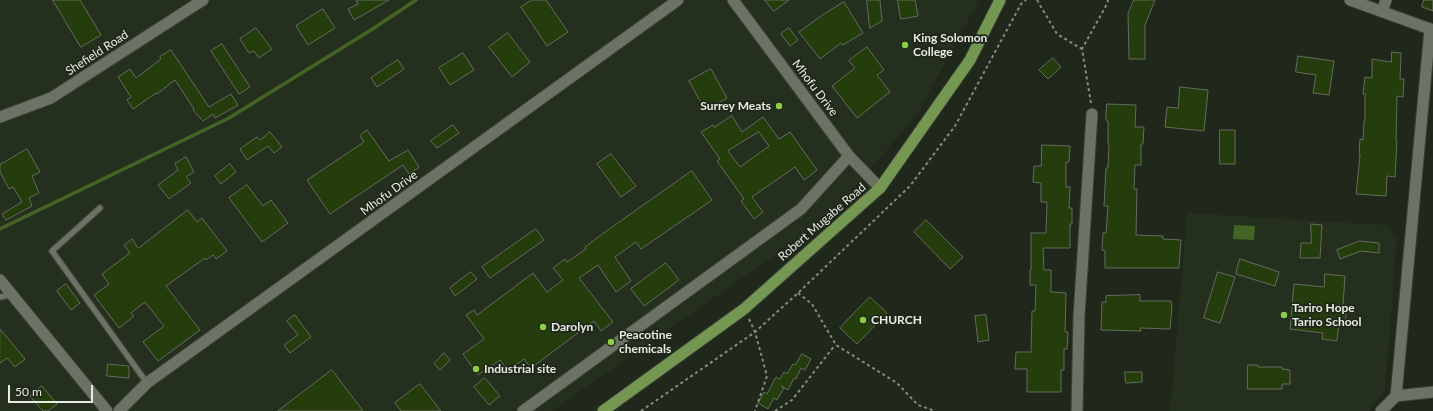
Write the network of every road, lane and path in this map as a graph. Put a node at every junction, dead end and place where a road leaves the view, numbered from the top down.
1 (203, 0) edge
2 (678, 0) edge
3 (733, 0) edge
4 (1000, 0) edge
5 (1037, 0) edge
6 (1108, 0) edge
7 (1350, 0) edge
8 (1386, 0) edge
9 (1382, 11) junction
10 (1432, 30) edge
11 (1082, 49) junction
12 (1092, 114) joint
13 (0, 117) edge
14 (849, 156) junction
15 (880, 188) junction
16 (100, 208) dead end
17 (0, 280) edge
18 (798, 293) dead end
19 (12, 294) junction
20 (0, 297) edge
21 (744, 309) junction
22 (836, 345) junction
23 (147, 383) junction
24 (1433, 392) edge
25 (1396, 396) junction
26 (107, 411) edge
27 (119, 411) edge
28 (523, 411) edge
29 (603, 411) edge
30 (755, 411) edge
31 (775, 411) edge
32 (935, 411) edge
33 (1077, 411) edge
34 (1381, 411) edge

1 - 13 street, Shefield Road
2 - 23 street, Mhofu Drive
3 - 14 street, Mhofu Drive
4 - 15 main road, Robert Mugabe Road
5 - 11 path
6 - 11 path
7 - 9 street
8 - 9 street
9 - 10 street
10 - 25 street
11 - 12 path
12 - 33 street
14 - 15 street, Mhofu Drive
14 - 28 street
15 - 21 main road, Robert Mugabe Road
16 - 23 lane
17 - 19 street
18 - 22 path
19 - 20 lane
19 - 26 street
21 - 29 main road, Robert Mugabe Road
21 - 30 path
22 - 31 path
22 - 32 path
23 - 27 street, Mhofu Drive
24 - 25 street
25 - 34 street

